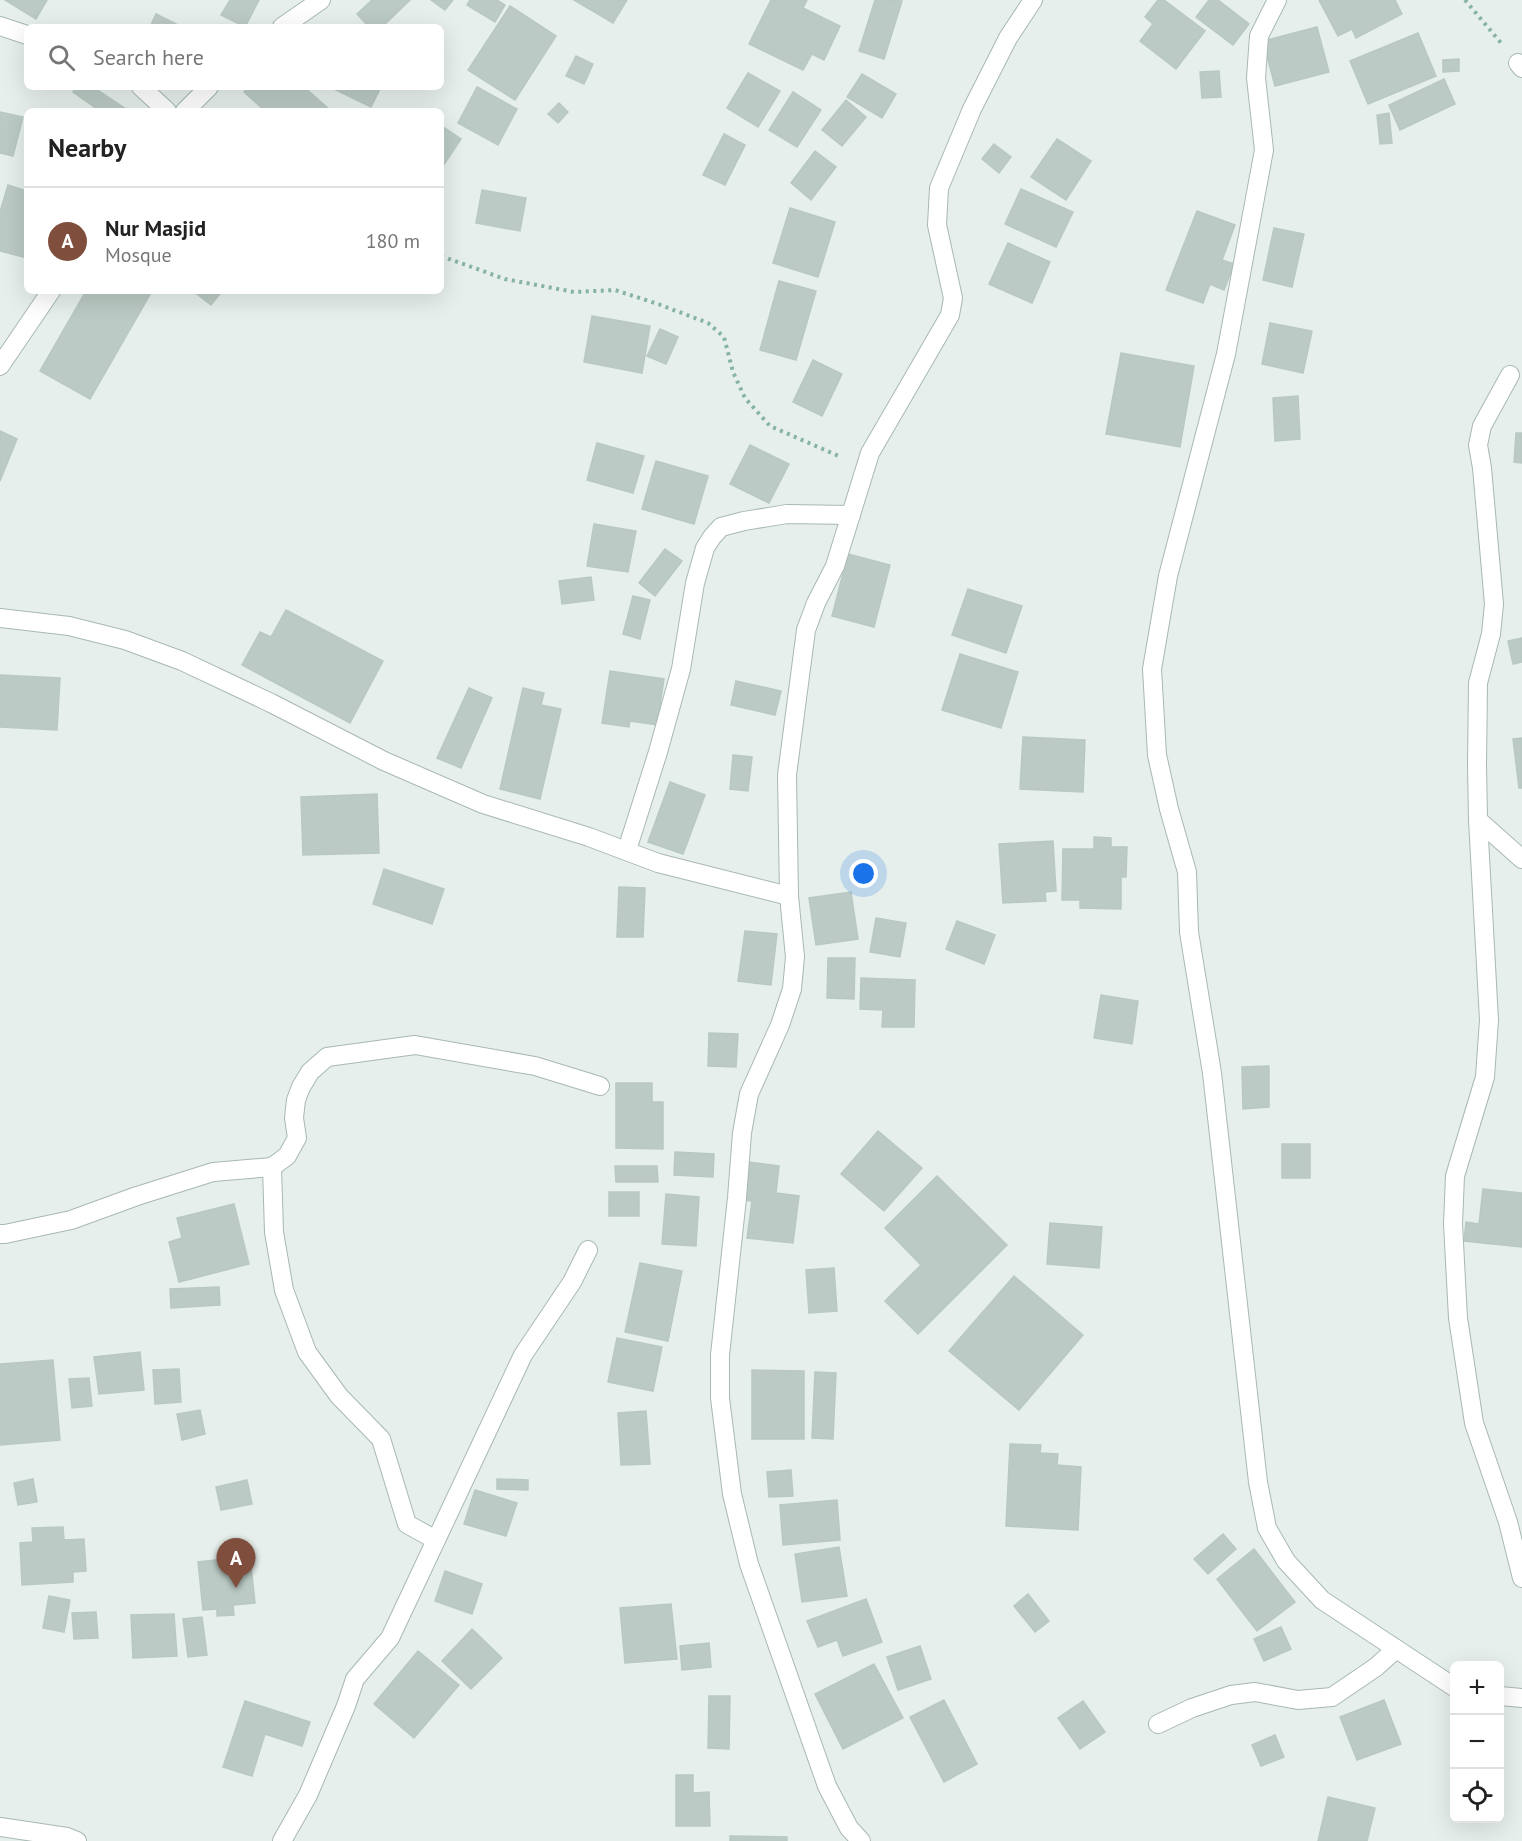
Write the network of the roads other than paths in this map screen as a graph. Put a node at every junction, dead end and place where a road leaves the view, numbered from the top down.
1 (321, 0) edge
2 (1033, 0) edge
3 (1276, 0) edge
4 (286, 24) edge
5 (0, 26) edge
6 (24, 34) edge
7 (146, 90) edge
8 (206, 90) edge
9 (164, 108) edge
10 (188, 108) edge
11 (49, 294) edge
12 (0, 366) edge
13 (1510, 375) dead end
14 (851, 515) junction
15 (0, 618) edge
16 (1478, 820) junction
17 (627, 850) junction
18 (1522, 859) edge
19 (789, 896) junction
20 (600, 1086) dead end
21 (272, 1167) junction
22 (0, 1234) edge
23 (588, 1251) dead end
24 (436, 1540) junction
25 (1522, 1578) edge
26 (1396, 1649) junction
27 (1450, 1684) edge
28 (1504, 1696) edge
29 (1522, 1698) edge
30 (1158, 1724) dead end
31 (0, 1827) edge
32 (77, 1841) edge
33 (282, 1841) edge
34 (861, 1841) edge

1 - 4 street
2 - 14 street
3 - 26 street
5 - 6 street
7 - 9 street
8 - 10 street
11 - 12 street
13 - 16 street
14 - 17 street
14 - 19 street
15 - 17 street
16 - 18 street
16 - 25 street
17 - 19 street
19 - 34 street
20 - 21 street
21 - 22 street
21 - 24 street
23 - 24 street
24 - 33 street
26 - 27 street
26 - 30 street
28 - 29 street
31 - 32 street

